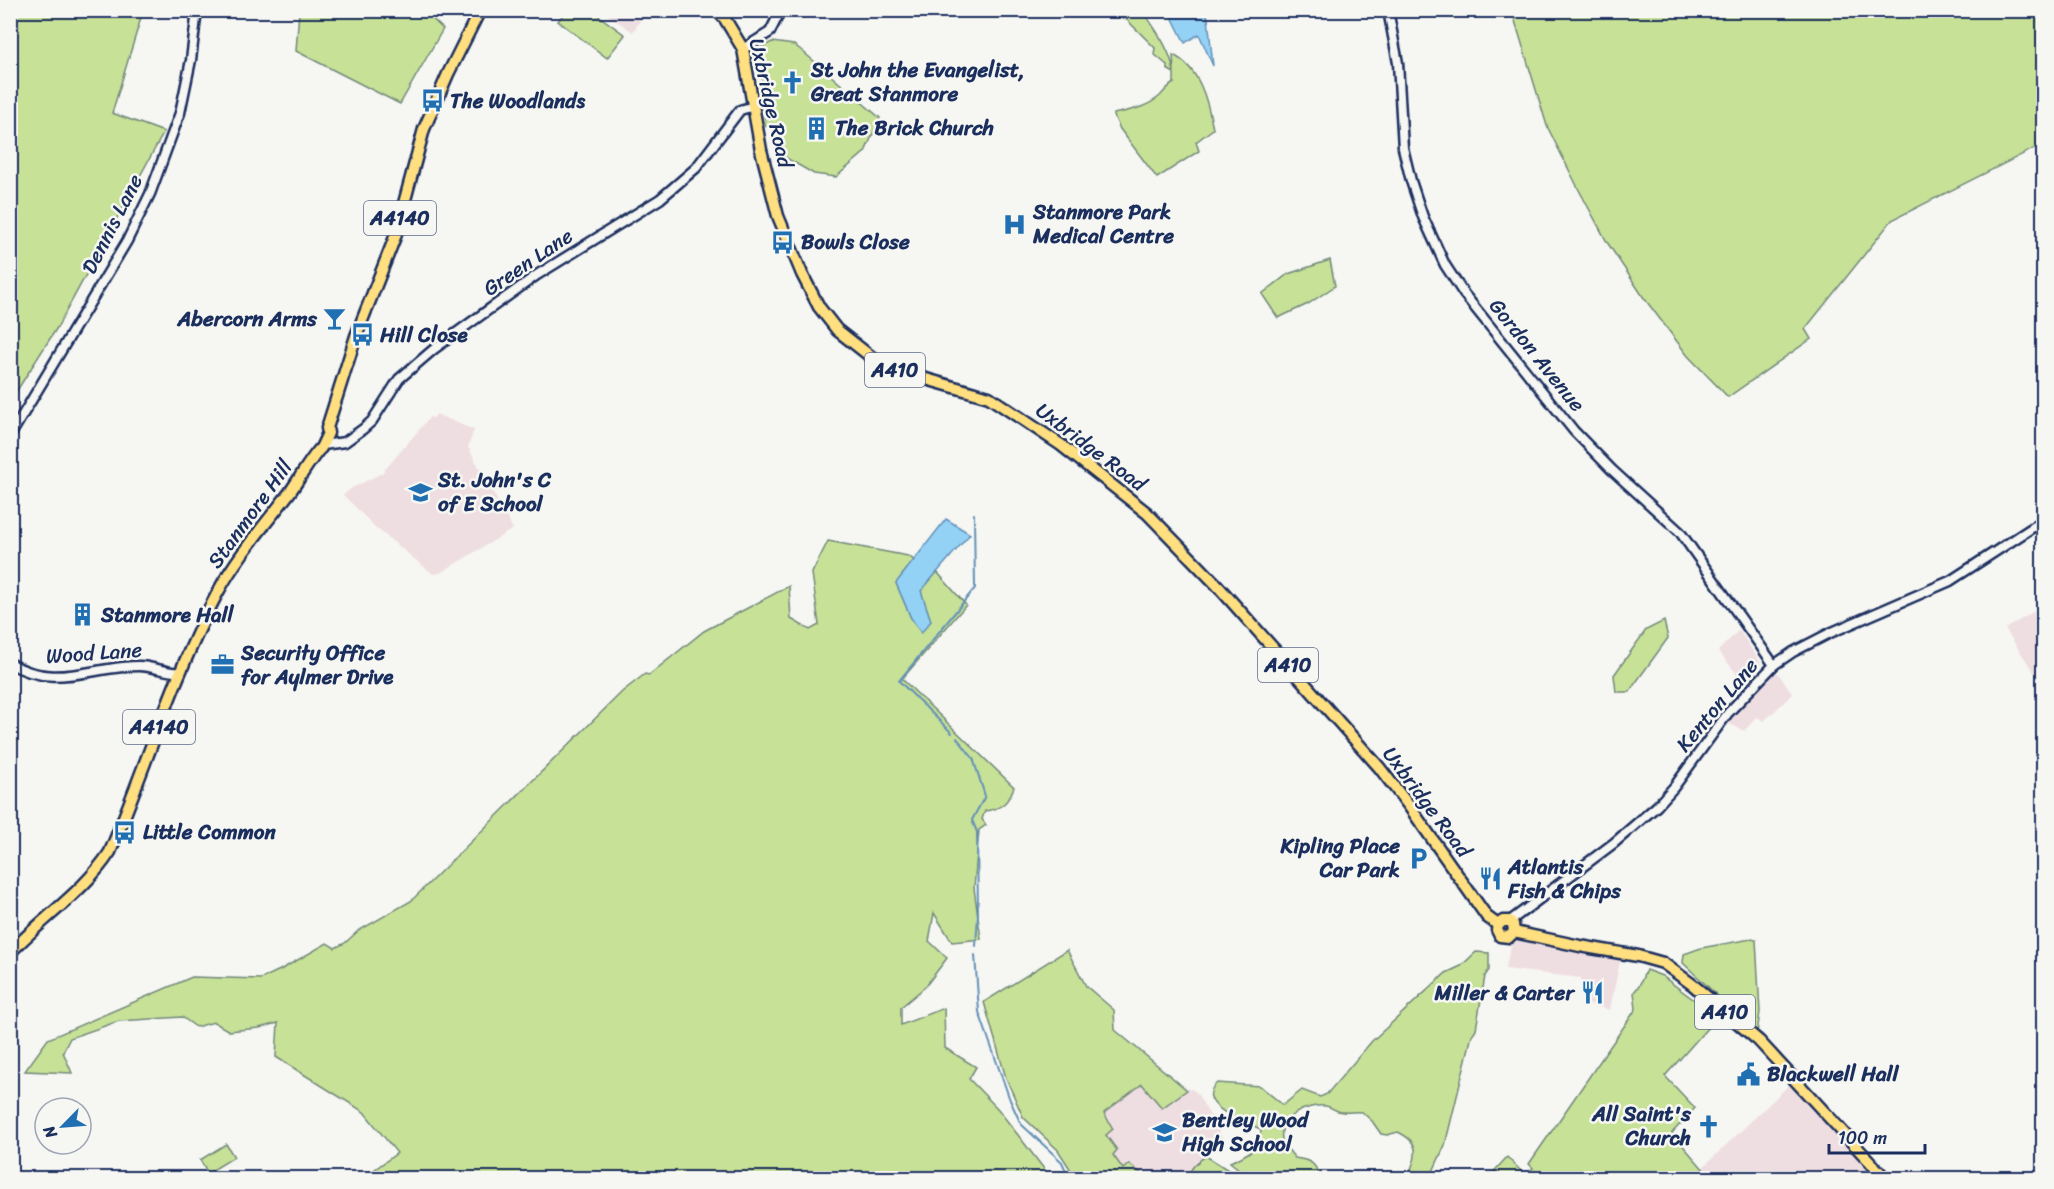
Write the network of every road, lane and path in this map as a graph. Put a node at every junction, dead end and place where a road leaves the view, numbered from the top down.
1 (197, 10) edge
2 (480, 10) edge
3 (717, 10) edge
4 (781, 10) edge
5 (1388, 10) edge
6 (743, 50) junction
7 (754, 106) junction
8 (10, 436) edge
9 (320, 448) junction
10 (2043, 520) edge
11 (10, 663) edge
12 (1774, 665) junction
13 (181, 672) junction
14 (1512, 927) junction
15 (10, 953) edge
16 (1885, 1179) edge

1 - 8 street, Dennis Lane
2 - 9 main road, Stanmore Hill / A4140
3 - 6 main road, Uxbridge Road / A410
4 - 6 street
5 - 12 street, Gordon Avenue
6 - 7 main road, Uxbridge Road / A410
7 - 9 street, Green Lane
7 - 14 main road, Uxbridge Road / A410
9 - 13 main road, Stanmore Hill / A4140
10 - 12 street, Kenton Lane
11 - 13 street, Wood Lane
12 - 14 street, Kenton Lane
13 - 15 main road, Stanmore Hill / A4140
14 - 16 main road, A410

